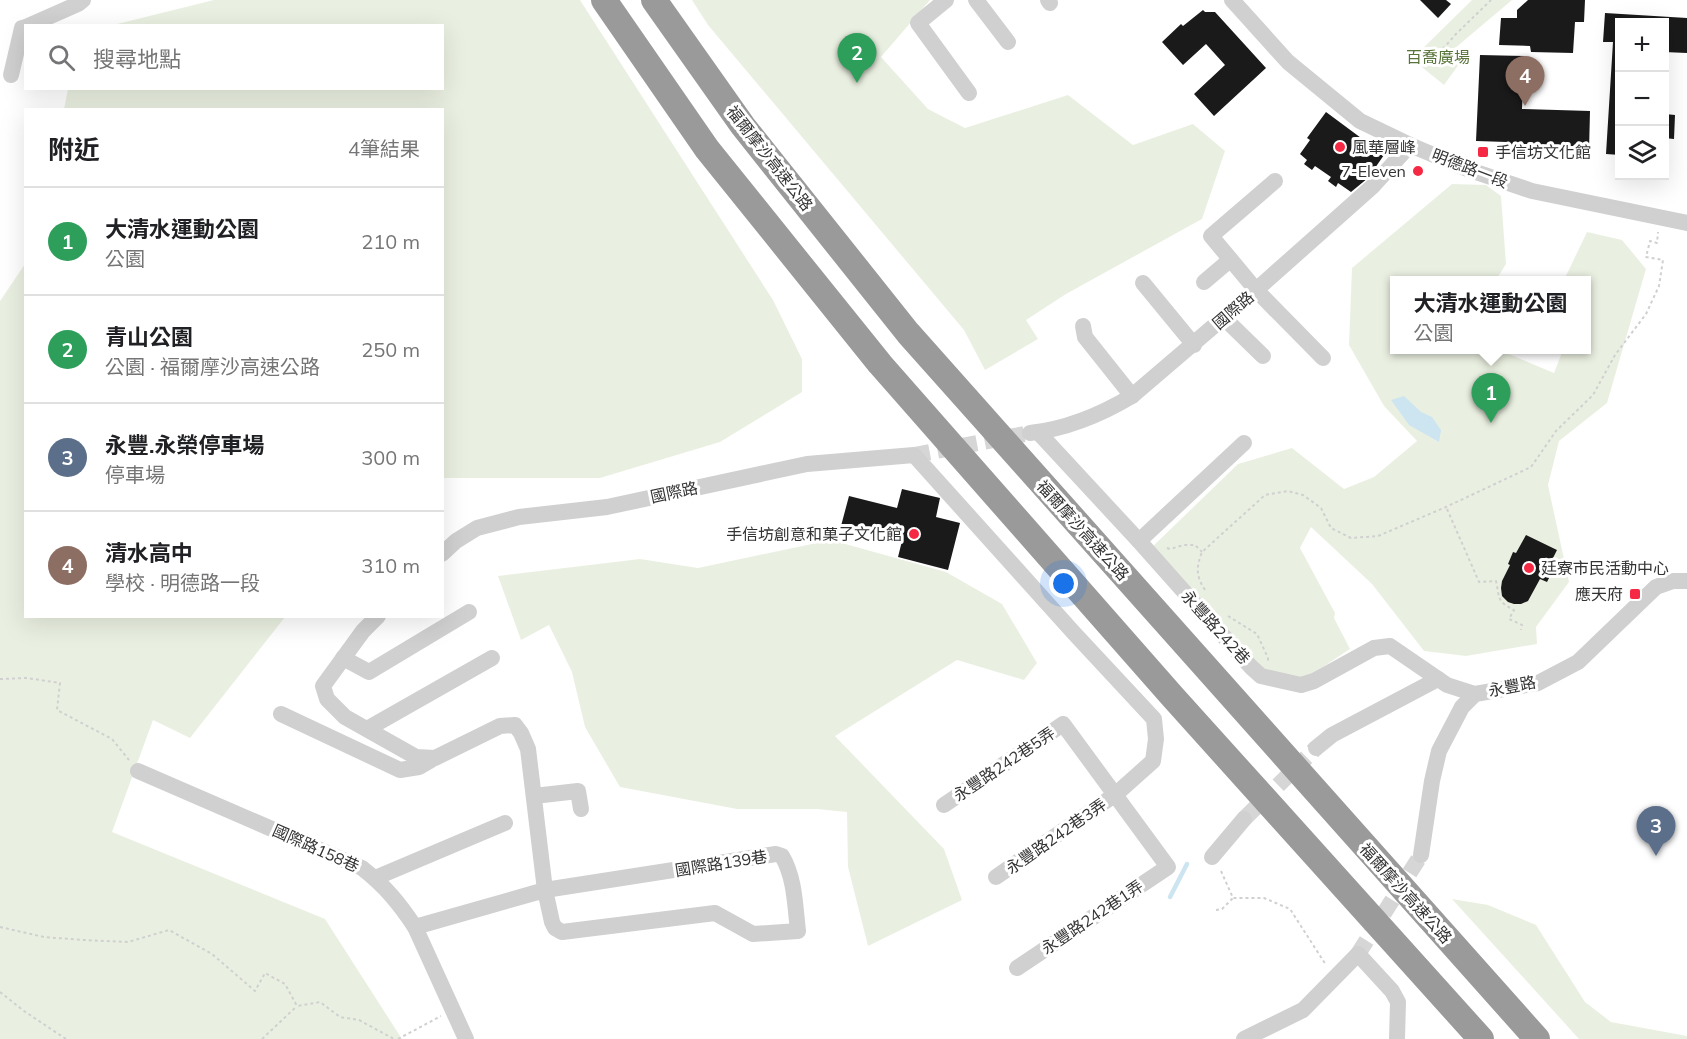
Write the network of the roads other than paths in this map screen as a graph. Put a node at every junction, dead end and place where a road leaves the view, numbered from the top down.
1 (83, 0) edge
2 (604, 0) edge
3 (654, 0) edge
4 (946, 0) edge
5 (976, 0) edge
6 (1232, 0) edge
7 (32, 24) edge
8 (24, 27) edge
9 (1008, 42) dead end
10 (11, 75) dead end
11 (969, 93) dead end
12 (1410, 145) junction
13 (1275, 181) dead end
14 (1687, 223) edge
15 (1230, 260) junction
16 (1204, 282) dead end
17 (1143, 283) dead end
18 (1256, 290) junction
19 (1224, 318) junction
20 (1083, 326) dead end
21 (1194, 345) junction
22 (1263, 356) dead end
23 (1323, 358) dead end
24 (1132, 396) junction
25 (1034, 432) joint
26 (1244, 444) dead end
27 (1145, 536) junction
28 (444, 552) edge
29 (1687, 581) edge
30 (469, 612) dead end
31 (376, 618) edge
32 (343, 658) junction
33 (492, 658) dead end
34 (1438, 679) junction
35 (1475, 694) junction
36 (281, 714) dead end
37 (367, 729) junction
38 (1316, 748) tunnel mouth
39 (435, 758) junction
40 (138, 771) road end
41 (1116, 794) junction
42 (534, 796) junction
43 (944, 804) dead end
44 (581, 809) dead end
45 (1244, 819) tunnel mouth
46 (506, 823) dead end
47 (1215, 853) road end
48 (1421, 855) tunnel mouth
49 (996, 877) dead end
50 (375, 878) junction
51 (545, 890) junction
52 (415, 927) junction
53 (1017, 968) dead end
54 (466, 1039) edge
55 (1244, 1039) edge
56 (1397, 1039) edge
57 (1481, 1039) edge
58 (1537, 1039) edge

1 - 7 street
2 - 57 highway
3 - 58 highway, 福爾摩沙高速公路
4 - 11 street
5 - 9 street
6 - 12 street, 明德路一段
8 - 10 street
12 - 14 street, 明德路一段
12 - 18 street, 國際路
13 - 15 street
15 - 16 street
15 - 18 street
17 - 21 street
18 - 19 street, 國際路
18 - 23 street
19 - 21 street, 國際路
19 - 22 street
20 - 24 street
21 - 24 street, 國際路
24 - 25 street, 國際路
25 - 27 street, 永豐路242巷
26 - 27 street
27 - 34 street, 永豐路242巷
28 - 41 street, 國際路
29 - 35 street, 永豐路
30 - 32 street
31 - 32 street
32 - 37 street
33 - 37 street
34 - 35 street, 永豐路242巷
34 - 38 street
35 - 48 street, 永豐路
36 - 39 street
37 - 39 street
39 - 42 street
40 - 50 street, 國際路158巷
41 - 43 street, 永豐路242巷5弄
41 - 49 street, 永豐路242巷3弄
41 - 53 street, 永豐路242巷1弄
42 - 44 street
42 - 51 street
45 - 47 street
46 - 50 street
50 - 52 street, 國際路158巷
51 - 51 street, 國際路139巷
51 - 52 street
52 - 54 street, 國際路158巷
55 - 56 street

